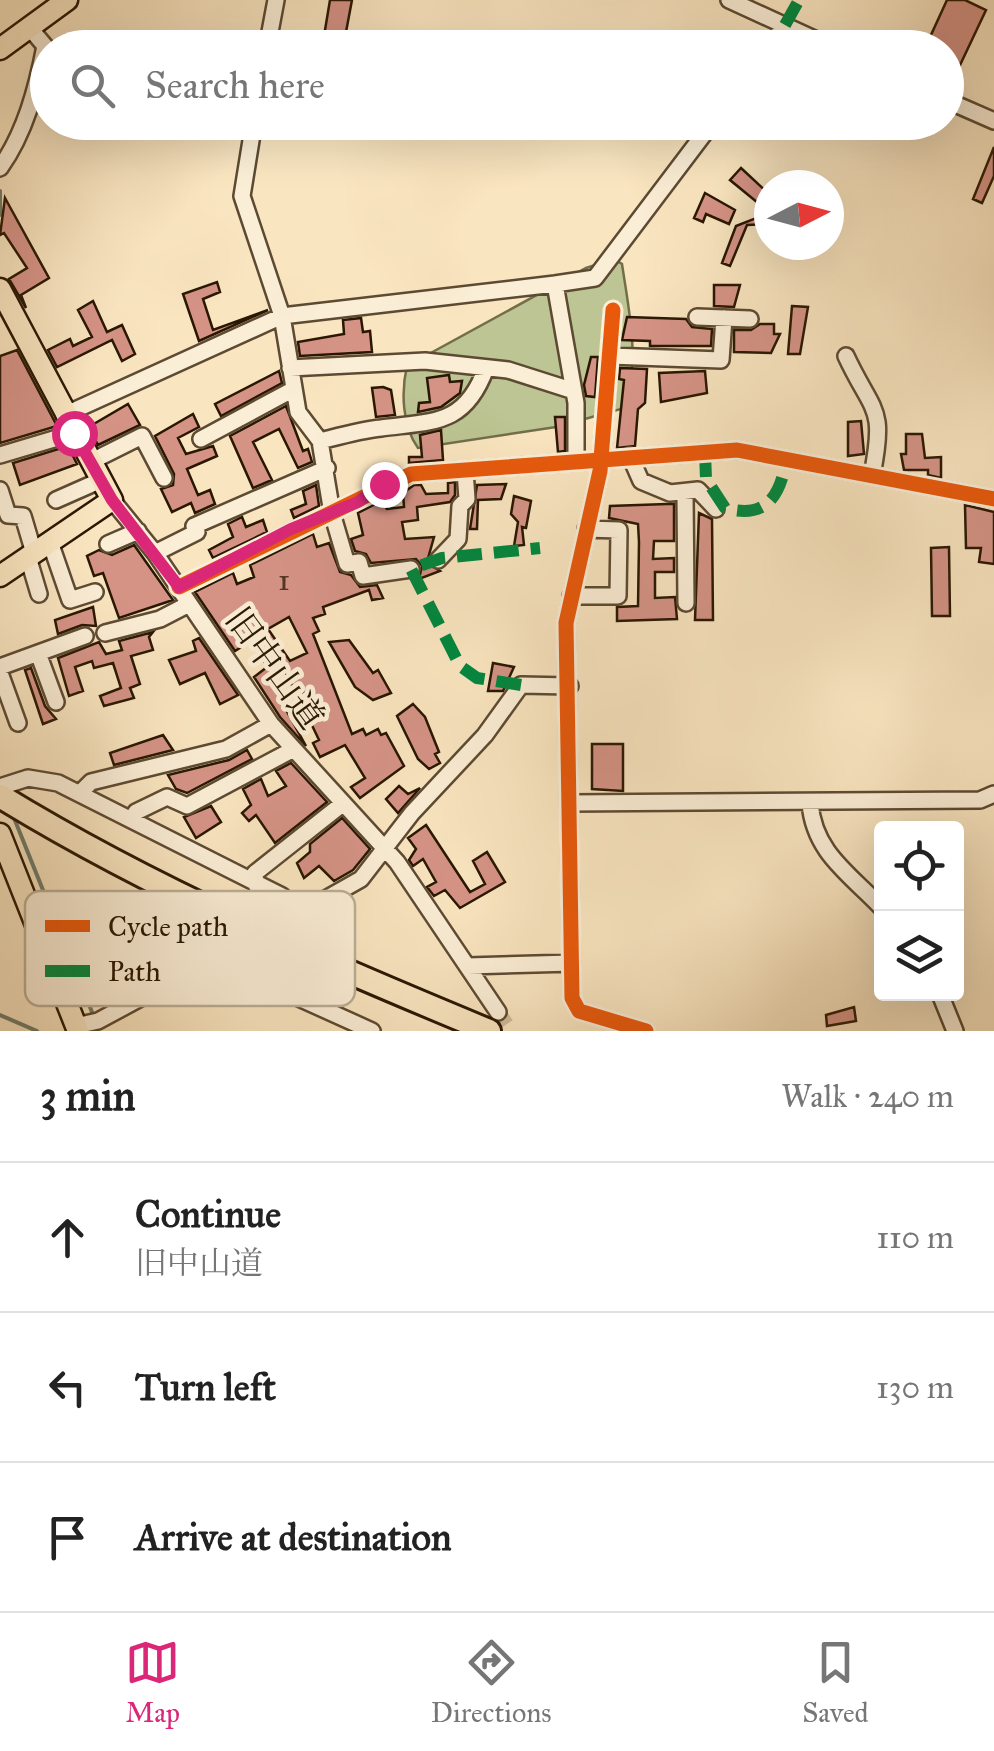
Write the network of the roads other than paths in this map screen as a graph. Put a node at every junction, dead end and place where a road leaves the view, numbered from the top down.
1 (68, 0) edge
2 (276, 0) edge
3 (729, 0) edge
4 (36, 22) junction
5 (785, 24) junction
6 (39, 30) edge
7 (271, 30) edge
8 (781, 30) edge
9 (797, 30) edge
10 (0, 49) edge
11 (30, 104) edge
12 (964, 108) edge
13 (994, 121) edge
14 (251, 140) edge
15 (699, 140) edge
16 (0, 168) edge
17 (556, 284) junction
18 (0, 289) edge
19 (614, 310) dead end
20 (282, 316) junction
21 (697, 316) dead end
22 (724, 318) junction
23 (750, 319) dead end
24 (610, 356) junction
25 (846, 356) dead end
26 (290, 368) junction
27 (486, 368) junction
28 (294, 390) junction
29 (574, 391) junction
30 (69, 424) junction
31 (201, 440) dead end
32 (320, 441) junction
33 (0, 455) edge
34 (630, 456) junction
35 (602, 458) junction
36 (576, 460) junction
37 (327, 468) junction
38 (465, 471) junction
39 (94, 472) junction
40 (872, 475) junction
41 (164, 478) dead end
42 (0, 490) edge
43 (684, 493) junction
44 (994, 499) edge
45 (56, 500) dead end
46 (112, 500) junction
47 (716, 509) dead end
48 (332, 513) junction
49 (586, 529) junction
50 (138, 530) junction
51 (108, 544) dead end
52 (37, 551) junction
53 (155, 553) junction
54 (438, 560) dead end
55 (411, 569) dead end
56 (0, 576) edge
57 (179, 587) junction
58 (96, 592) dead end
59 (39, 594) dead end
60 (681, 594) dead end
61 (571, 596) junction
62 (190, 604) junction
63 (106, 633) dead end
64 (85, 636) dead end
65 (38, 653) junction
66 (0, 670) edge
67 (570, 686) junction
68 (56, 702) dead end
69 (18, 724) dead end
70 (271, 724) junction
71 (292, 750) junction
72 (0, 787) edge
73 (80, 794) junction
74 (994, 794) edge
75 (10, 802) edge
76 (810, 803) junction
77 (572, 804) junction
78 (341, 805) junction
79 (132, 819) junction
80 (0, 834) edge
81 (386, 850) junction
82 (256, 886) junction
83 (26, 891) edge
84 (175, 891) edge
85 (268, 891) edge
86 (342, 891) edge
87 (874, 901) edge
88 (572, 962) junction
89 (468, 966) junction
90 (355, 976) edge
91 (943, 1001) edge
92 (123, 1006) edge
93 (317, 1006) edge
94 (494, 1021) edge
95 (86, 1025) edge
96 (372, 1031) edge
97 (646, 1031) edge
98 (956, 1031) edge

1 - 4 main road
2 - 7 street
3 - 5 street
4 - 6 street
4 - 10 main road
5 - 8 street
5 - 9 street
11 - 16 street
12 - 13 street
14 - 20 street
15 - 17 street
17 - 20 street
17 - 29 street
18 - 30 main road, 旧中山道
19 - 24 street
20 - 26 street
20 - 30 street
21 - 22 street
22 - 23 street
22 - 24 street
24 - 35 street
25 - 40 street
26 - 27 street
26 - 28 street
27 - 29 street
27 - 32 street
28 - 31 street
28 - 32 street
29 - 36 street
30 - 33 street
30 - 39 main road, 旧中山道
32 - 37 street
34 - 35 street
34 - 40 street
34 - 43 street
35 - 36 street
35 - 49 street
36 - 38 street
37 - 48 street
37 - 53 street
38 - 48 street
38 - 54 street
39 - 41 street
39 - 45 street
39 - 46 main road, 旧中山道
40 - 44 street
42 - 52 street
43 - 47 street
43 - 60 street
46 - 50 street, 旧中山道
46 - 52 main road
48 - 55 street
48 - 57 street
49 - 61 street
49 - 61 street
50 - 51 street
50 - 53 street, 旧中山道
52 - 56 main road
52 - 58 street
52 - 59 street
53 - 57 street, 旧中山道
57 - 62 street, 旧中山道
61 - 67 street
62 - 63 street
62 - 70 street, 旧中山道
64 - 65 street
65 - 66 street
65 - 68 street
66 - 69 street
67 - 77 street
67 - 81 street
70 - 71 street, 旧中山道
70 - 73 street
71 - 78 street, 旧中山道
71 - 79 street
72 - 73 street
73 - 79 street
74 - 76 street
75 - 84 highway
76 - 77 street
76 - 87 street
77 - 88 street
78 - 81 street, 旧中山道
78 - 82 street
79 - 82 street
80 - 83 main road
81 - 86 street
81 - 89 street, 旧中山道
82 - 85 street
88 - 89 street
88 - 97 street
89 - 94 street, 旧中山道
90 - 94 highway
91 - 98 street
92 - 95 street
93 - 96 street

